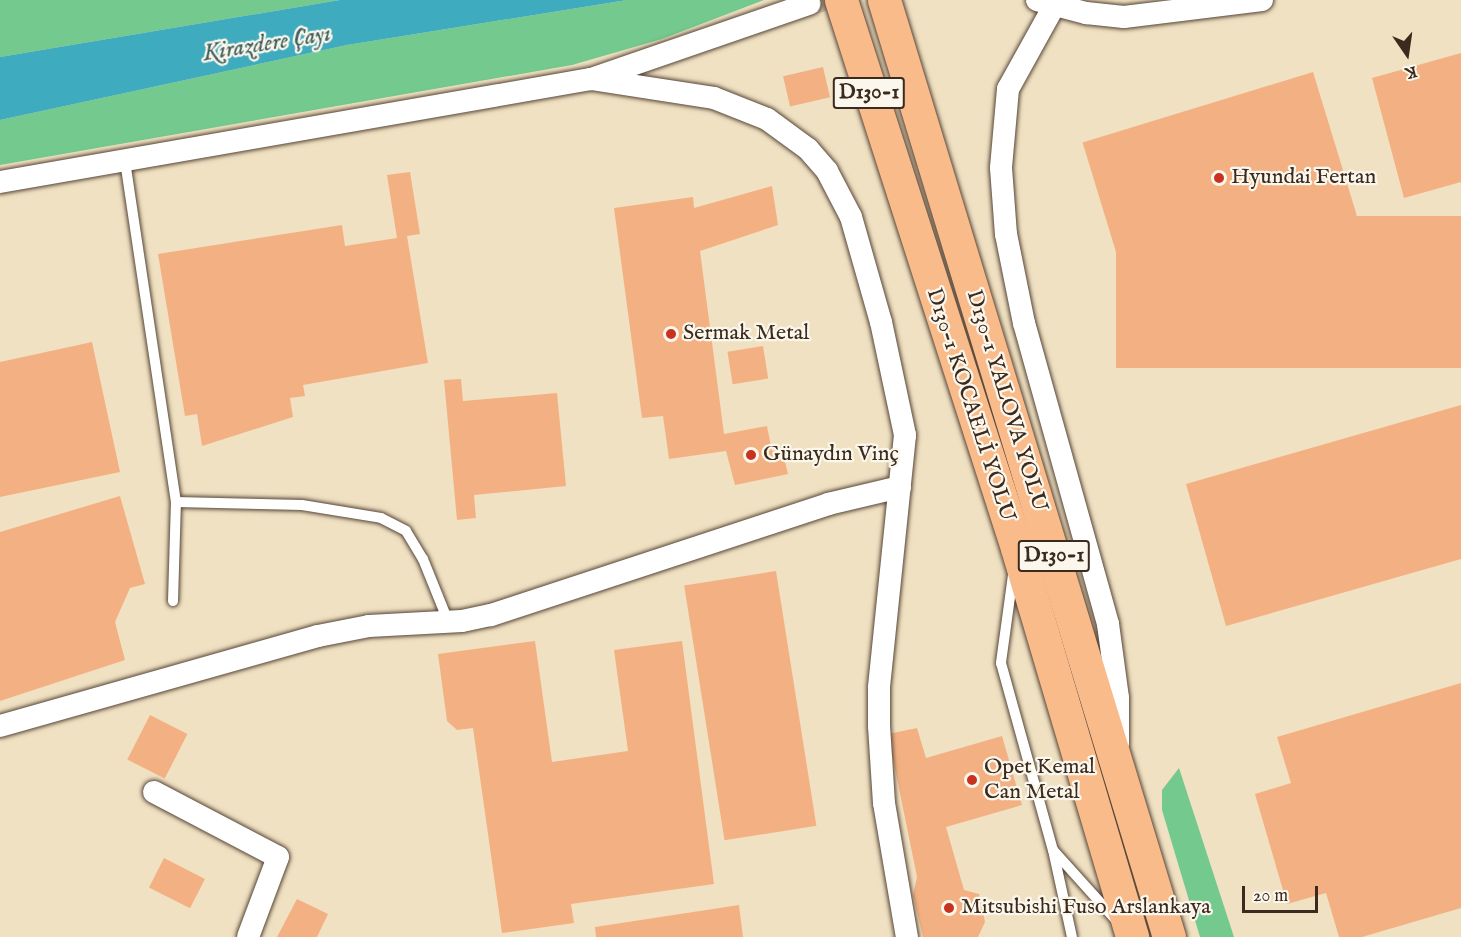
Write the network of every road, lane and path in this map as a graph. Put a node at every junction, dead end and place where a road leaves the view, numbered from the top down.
1 (884, 0) edge
2 (1262, 0) edge
3 (825, 2) edge
4 (1045, 3) edge
5 (591, 79) junction
6 (125, 161) junction
7 (0, 182) edge
8 (900, 487) junction
9 (176, 502) junction
10 (1017, 548) junction
11 (173, 602) dead end
12 (447, 621) junction
13 (0, 726) edge
14 (1117, 765) junction
15 (154, 792) dead end
16 (1053, 850) junction
17 (248, 937) edge
18 (907, 937) edge
19 (1072, 937) edge
20 (1132, 937) edge
21 (1169, 937) edge

1 - 14 highway, D130-1 YALOVA YOLU / D130-1
2 - 4 street
3 - 5 street
3 - 10 highway, D130-1 KOCAELİ YOLU / D130-1
4 - 14 street
5 - 6 street
5 - 8 street
6 - 7 street
6 - 9 lane
8 - 12 street
8 - 18 street
9 - 11 lane
9 - 12 lane
10 - 16 lane
10 - 20 highway, D130-1 KOCAELİ YOLU / D130-1
12 - 13 street
14 - 21 highway, D130-1 YALOVA YOLU / D130-1
15 - 17 street
16 - 19 lane
16 - 20 lane

